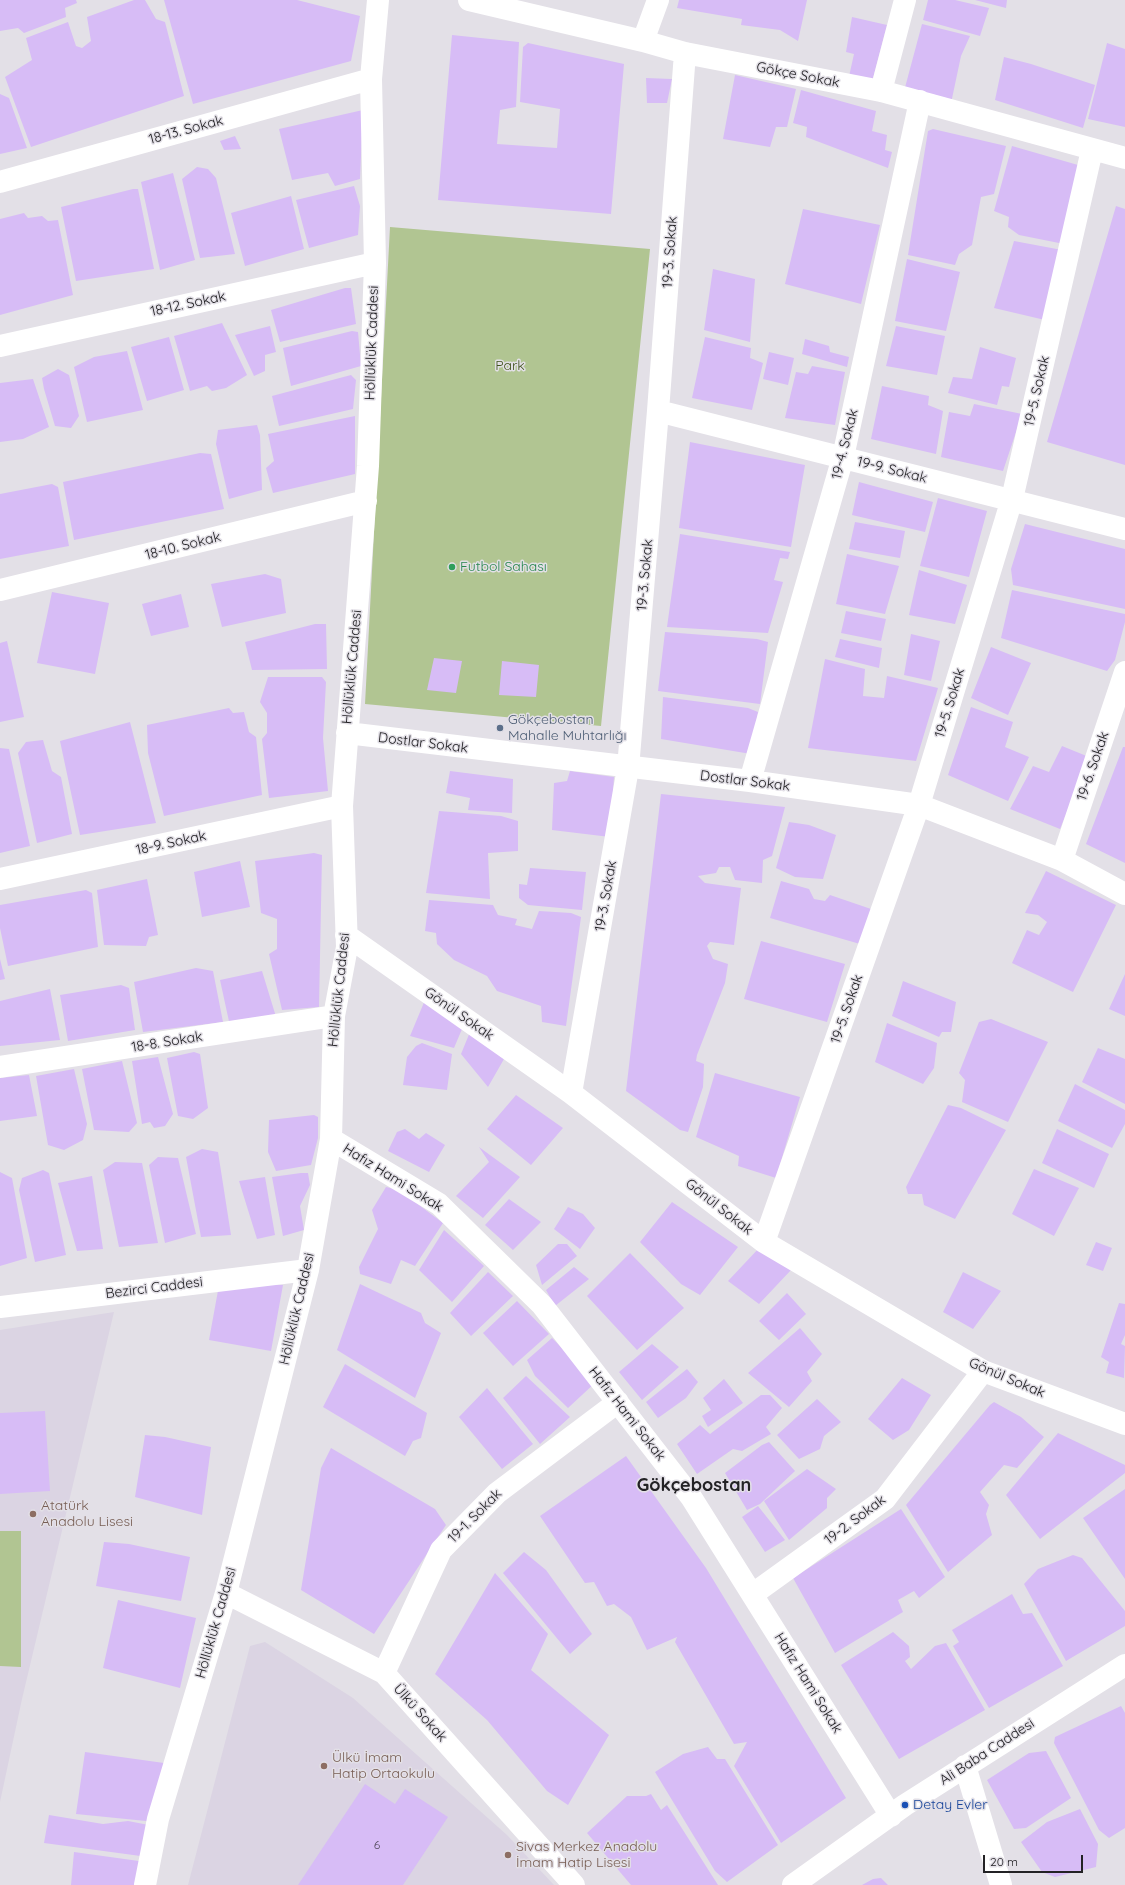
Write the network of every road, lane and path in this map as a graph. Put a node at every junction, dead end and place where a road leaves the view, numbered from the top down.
1 (378, 0) edge
2 (469, 0) edge
3 (658, 0) edge
4 (906, 0) edge
5 (643, 41) junction
6 (685, 53) junction
7 (371, 79) junction
8 (881, 91) junction
9 (920, 101) junction
10 (1092, 150) junction
11 (1125, 158) edge
12 (0, 182) edge
13 (375, 263) junction
14 (0, 346) edge
15 (658, 411) junction
16 (843, 457) junction
17 (1012, 499) junction
18 (366, 502) junction
19 (1125, 529) edge
20 (0, 590) edge
21 (1125, 672) edge
22 (347, 733) junction
23 (628, 768) junction
24 (750, 781) junction
25 (919, 805) junction
26 (342, 806) junction
27 (1062, 860) junction
28 (0, 879) edge
29 (1125, 894) edge
30 (346, 935) junction
31 (334, 1016) junction
32 (0, 1067) edge
33 (571, 1093) junction
34 (331, 1139) junction
35 (764, 1242) junction
36 (308, 1270) junction
37 (0, 1307) edge
38 (983, 1371) junction
39 (618, 1402) junction
40 (1125, 1424) edge
41 (226, 1593) junction
42 (753, 1594) junction
43 (1125, 1665) edge
44 (384, 1673) junction
45 (965, 1766) junction
46 (891, 1816) junction
47 (145, 1885) edge
48 (574, 1885) edge
49 (793, 1885) edge
50 (1001, 1885) edge

1 - 7 street, Höllüklük Caddesi
2 - 5 street, Gökçe Sokak
3 - 5 street
4 - 8 street
5 - 6 street, Gökçe Sokak
6 - 8 street, Gökçe Sokak
6 - 15 street, 19-3. Sokak
7 - 12 street, 18-13. Sokak
7 - 13 street, Höllüklük Caddesi
8 - 9 street, Gökçe Sokak
9 - 10 street, Gökçe Sokak
9 - 16 street, 19-4. Sokak
10 - 11 street, Gökçe Sokak
10 - 17 street, 19-5. Sokak
13 - 14 street, 18-12. Sokak
13 - 18 street, Höllüklük Caddesi
15 - 16 street, 19-9. Sokak
15 - 23 street, 19-3. Sokak
16 - 17 street, 19-9. Sokak
16 - 24 street, 19-4. Sokak
17 - 19 street, 19-9. Sokak
17 - 25 street, 19-5. Sokak
18 - 20 street, 18-10. Sokak
18 - 22 street, Höllüklük Caddesi
21 - 27 street, 19-6. Sokak
22 - 23 street, Dostlar Sokak
22 - 26 street, Höllüklük Caddesi
23 - 24 street, Dostlar Sokak
23 - 33 street, 19-3. Sokak
24 - 25 street, Dostlar Sokak
25 - 27 street, Dostlar Sokak
25 - 35 street, 19-5. Sokak
26 - 28 street, 18-9. Sokak
26 - 30 street, Höllüklük Caddesi
27 - 29 street, Dostlar Sokak
30 - 31 street, Höllüklük Caddesi
30 - 33 street, Gönül Sokak
31 - 32 street, 18-8. Sokak
31 - 34 street, Höllüklük Caddesi
33 - 35 street, Gönül Sokak
34 - 36 street, Höllüklük Caddesi
34 - 39 street, Hafız Hami Sokak
35 - 38 street, Gönül Sokak
36 - 37 street, Bezirci Caddesi
36 - 41 street, Höllüklük Caddesi
38 - 40 street, Gönül Sokak
38 - 42 street, 19-2. Sokak
39 - 42 street, Hafız Hami Sokak
39 - 44 street, 19-1. Sokak
41 - 44 street, Ülkü Sokak
41 - 47 street, Höllüklük Caddesi
42 - 46 street, Hafız Hami Sokak
43 - 45 street, Ali Baba Caddesi
44 - 48 street, Ülkü Sokak
45 - 46 street, Ali Baba Caddesi
45 - 50 street
46 - 49 street, Ali Baba Caddesi

